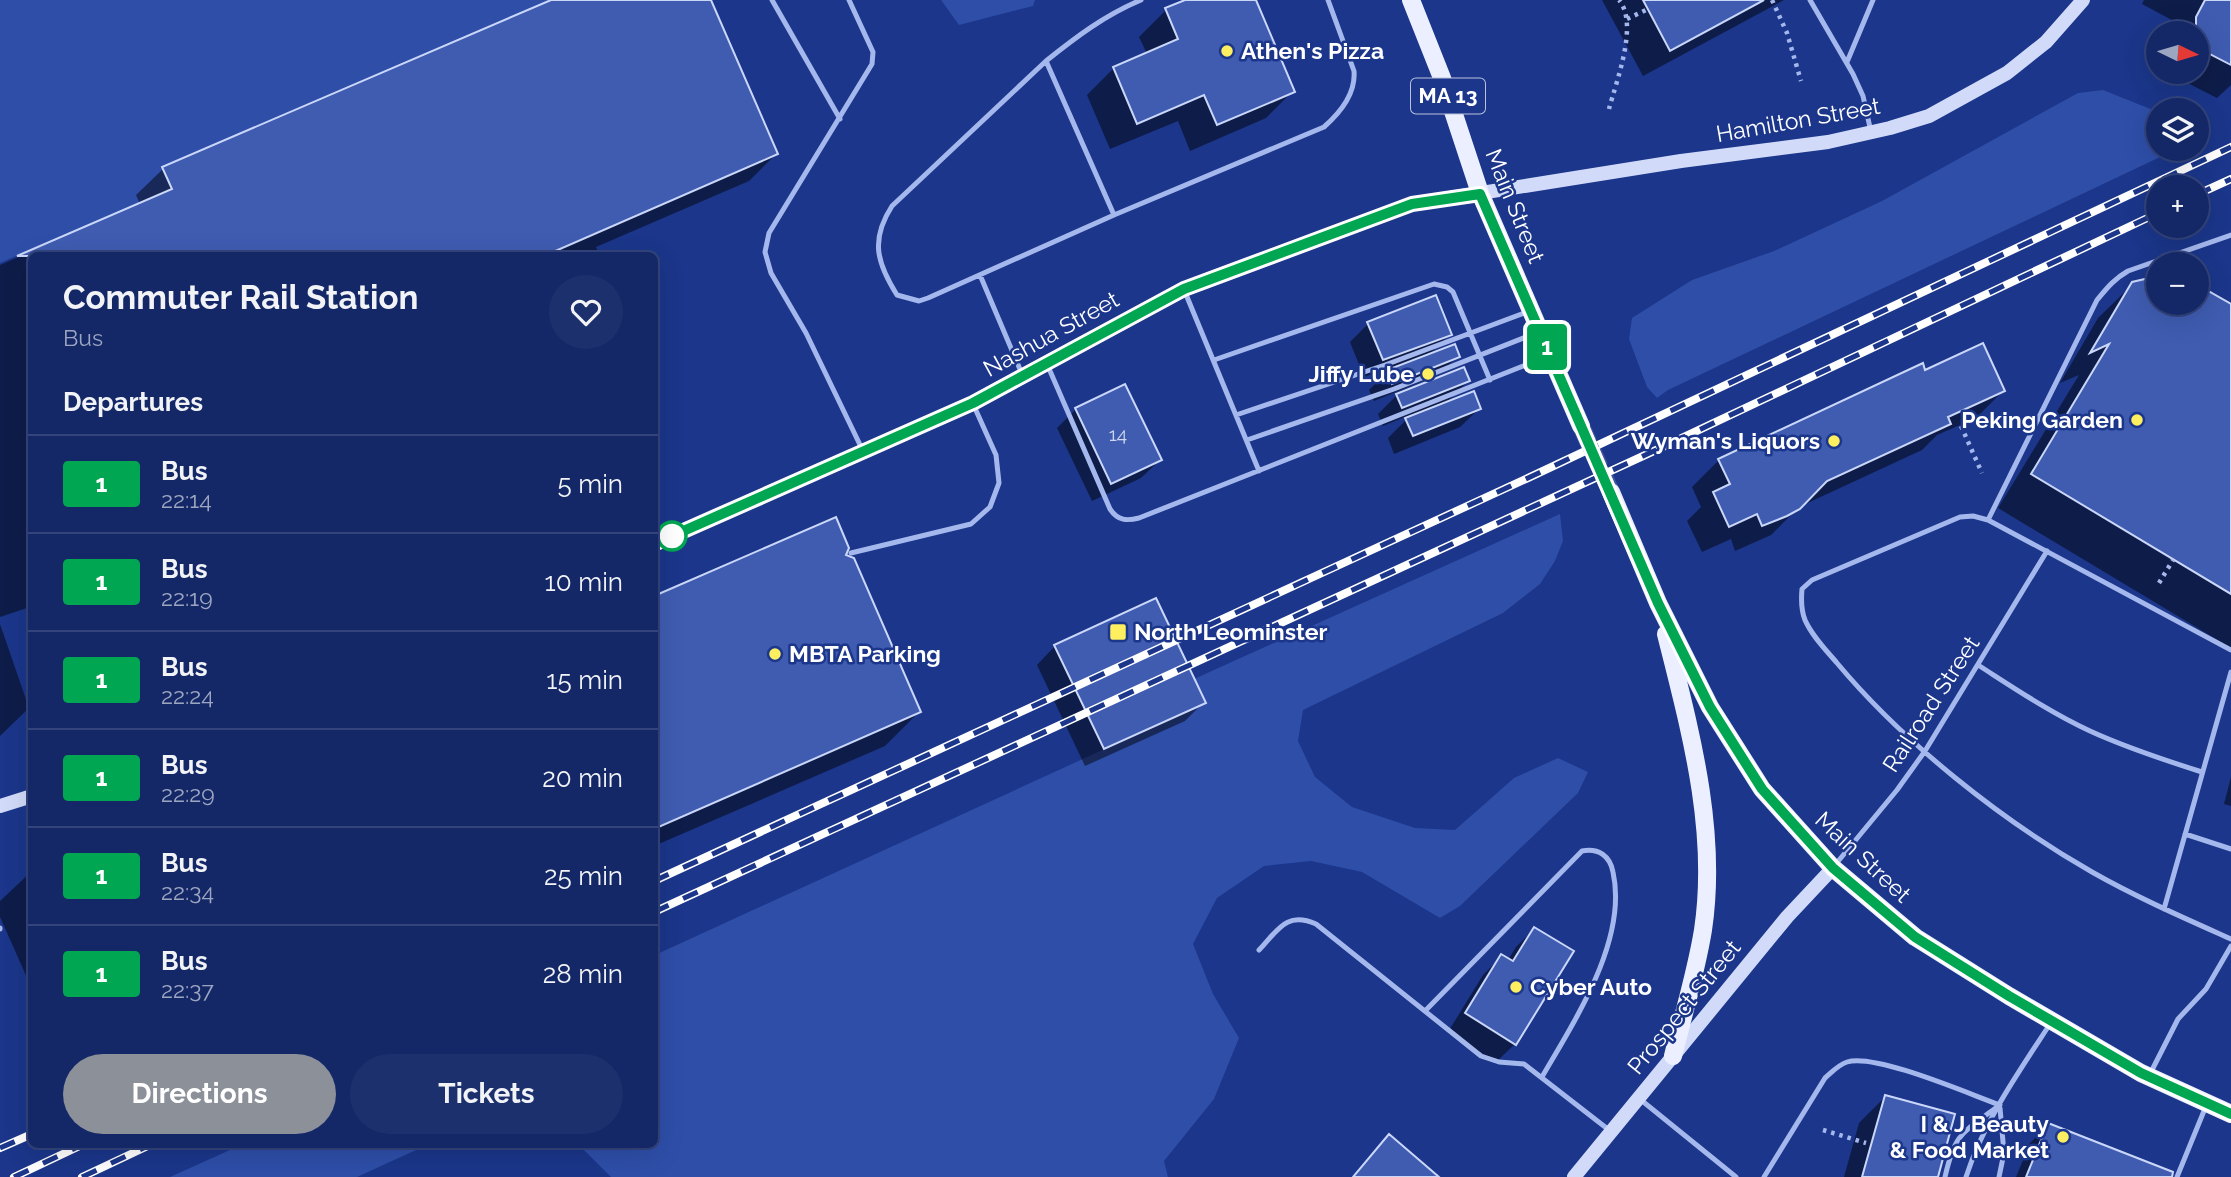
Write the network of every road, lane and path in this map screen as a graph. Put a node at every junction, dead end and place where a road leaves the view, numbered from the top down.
1 (772, 0) edge
2 (849, 0) edge
3 (1141, 0) edge
4 (1328, 0) edge
5 (1411, 0) edge
6 (1619, 0) edge
7 (1772, 0) edge
8 (1810, 0) edge
9 (1873, 0) edge
10 (2083, 0) edge
11 (1648, 9) dead end
12 (1627, 19) junction
13 (1046, 61) junction
14 (1847, 62) junction
15 (1801, 81) dead end
16 (1609, 109) dead end
17 (840, 119) junction
18 (1871, 132) junction
19 (1480, 194) junction
20 (1114, 215) junction
21 (2231, 235) edge
22 (979, 275) junction
23 (1184, 289) junction
24 (1531, 310) junction
25 (1540, 332) junction
26 (1470, 333) junction
27 (1550, 355) junction
28 (1480, 356) junction
29 (1214, 360) junction
30 (1047, 363) junction
31 (1024, 377) junction
32 (1490, 380) junction
33 (973, 403) junction
34 (1236, 415) junction
35 (1581, 426) tunnel mouth
36 (1961, 426) dead end
37 (1247, 440) junction
38 (863, 451) junction
39 (1259, 471) junction
40 (1611, 492) tunnel mouth
41 (1996, 504) junction
42 (1988, 520) junction
43 (658, 542) edge
44 (2047, 551) junction
45 (851, 553) dead end
46 (1658, 603) junction
47 (2231, 650) edge
48 (1978, 665) junction
49 (2231, 672) edge
50 (1926, 751) junction
51 (2203, 772) junction
52 (28, 797) edge
53 (0, 806) edge
54 (2185, 834) junction
55 (2231, 849) edge
56 (1833, 868) junction
57 (2164, 909) junction
58 (2231, 939) edge
59 (2231, 946) edge
60 (1259, 950) dead end
61 (1425, 1011) junction
62 (2053, 1021) junction
63 (1673, 1056) junction
64 (2149, 1076) junction
65 (1542, 1077) junction
66 (1638, 1098) junction
67 (2207, 1103) junction
68 (2000, 1105) junction
69 (2231, 1114) edge
70 (1797, 1122) junction
71 (1612, 1131) junction
72 (1866, 1143) dead end
73 (1574, 1177) edge
74 (1736, 1177) edge
75 (1764, 1177) edge
76 (1945, 1177) edge
77 (1966, 1177) edge
78 (1999, 1177) edge
79 (2177, 1177) edge

1 - 17 lane
2 - 17 lane
3 - 13 lane
4 - 20 lane
5 - 19 main road, Main Street / MA 13
6 - 12 path
7 - 15 path
8 - 14 lane
9 - 14 lane
10 - 18 main road, Hamilton Street
11 - 12 path
12 - 16 path
13 - 20 lane
13 - 22 lane
14 - 18 lane
17 - 38 lane
18 - 19 main road, Hamilton Street
19 - 23 main road, Nashua Street
19 - 24 main road, Main Street / MA 13
20 - 22 lane
21 - 41 lane
22 - 31 lane
23 - 29 lane
23 - 30 main road, Nashua Street
24 - 25 main road, Main Street / MA 13
24 - 26 lane
25 - 27 main road, Main Street / MA 13
25 - 28 lane
26 - 28 lane
26 - 29 lane
26 - 34 lane
27 - 32 lane
27 - 35 main road, Main Street / MA 13
28 - 32 lane
28 - 37 lane
29 - 34 lane
30 - 31 main road, Nashua Street
30 - 39 lane
31 - 33 main road, Nashua Street
32 - 39 lane
33 - 38 main road, Nashua Street
33 - 45 lane
34 - 37 lane
36 - 41 path
37 - 39 lane
38 - 43 main road, Nashua Street
40 - 46 main road, Main Street
41 - 42 lane
42 - 44 lane
42 - 50 lane
44 - 47 lane
44 - 48 lane, Railroad Street
46 - 56 main road, Main Street
46 - 63 main road
48 - 50 lane, Railroad Street
48 - 51 lane
49 - 51 lane
50 - 56 lane, Railroad Street
50 - 57 lane
51 - 54 lane
52 - 53 main road
54 - 55 lane
54 - 57 lane
56 - 62 main road, Main Street
56 - 63 main road, Prospect Street
57 - 58 lane
59 - 64 lane
60 - 61 lane
61 - 65 lane
61 - 65 lane
62 - 64 main road, Main Street
62 - 68 lane
63 - 66 main road, Prospect Street
64 - 67 main road, Main Street
65 - 71 lane
66 - 71 main road, Prospect Street
66 - 74 lane
67 - 69 main road, Main Street
67 - 79 lane
68 - 70 lane
68 - 76 lane
68 - 77 lane
68 - 78 lane
70 - 72 path
70 - 75 lane
71 - 73 main road, Prospect Street

